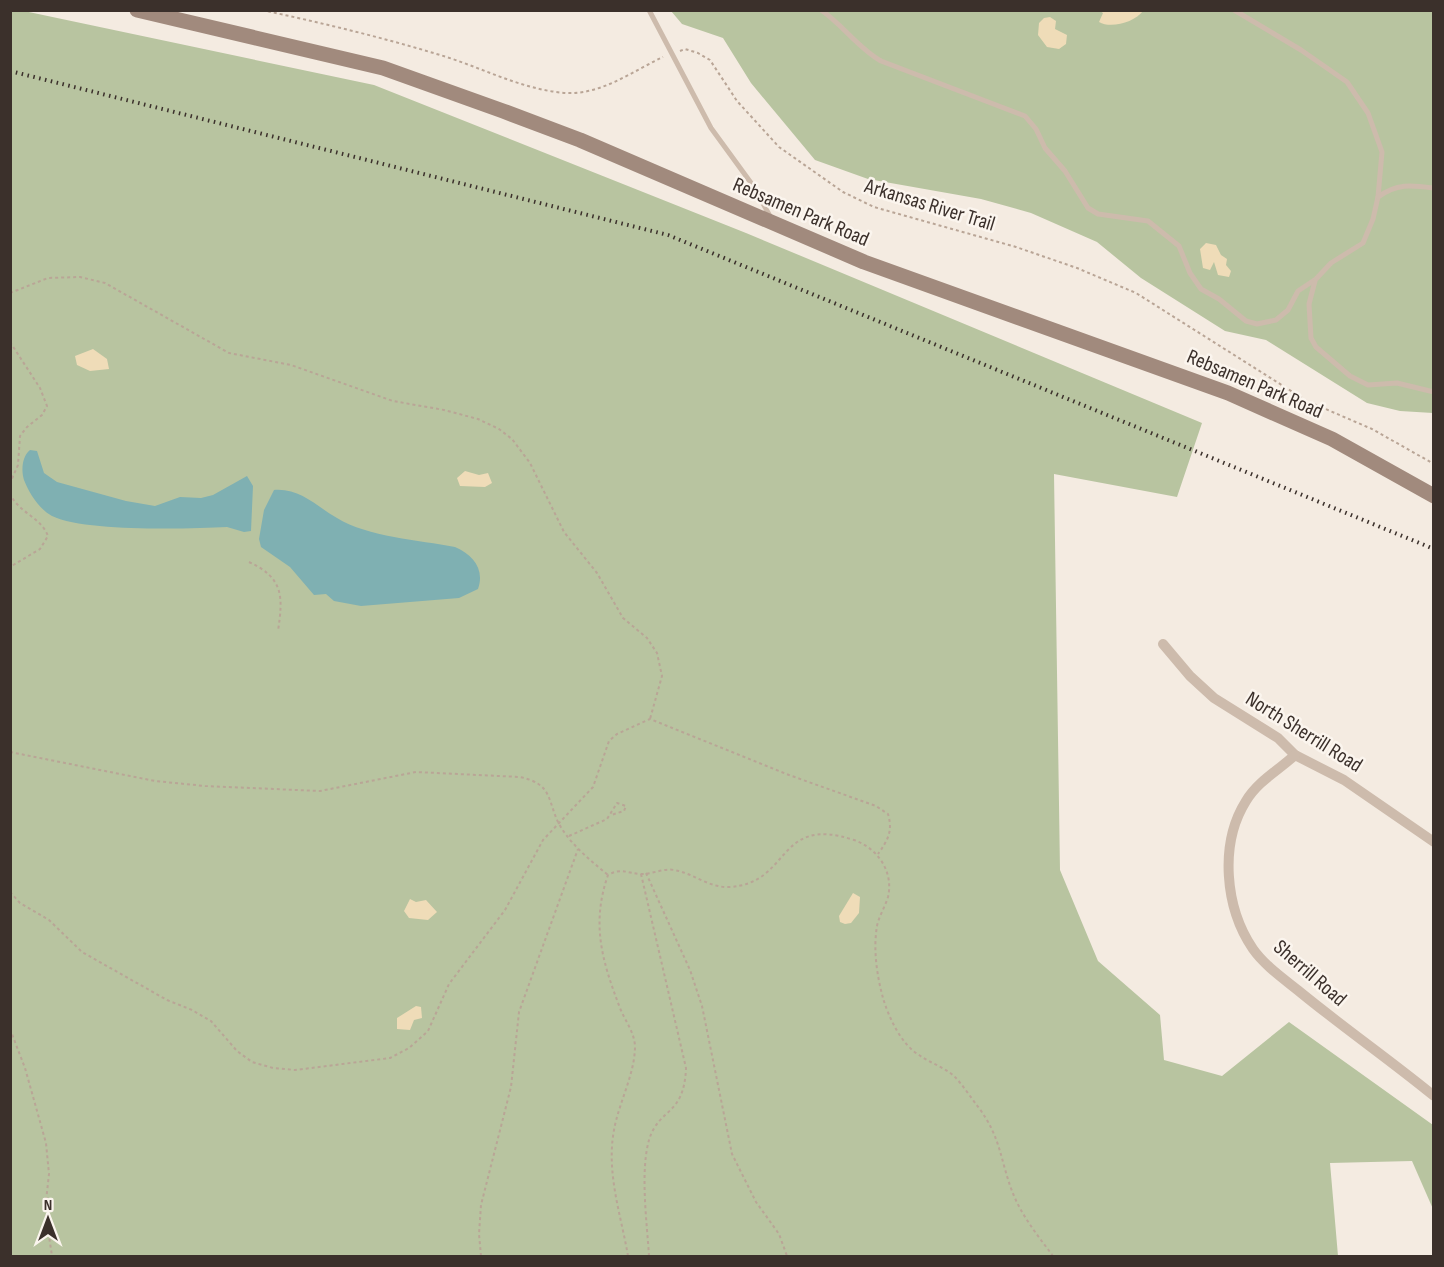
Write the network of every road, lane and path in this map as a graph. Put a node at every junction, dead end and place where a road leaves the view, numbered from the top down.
1 (137, 10) edge
2 (262, 10) edge
3 (649, 10) edge
4 (821, 10) edge
5 (1234, 10) edge
6 (670, 54) junction
7 (1434, 188) edge
8 (1378, 197) junction
9 (775, 225) junction
10 (1316, 279) junction
11 (10, 293) edge
12 (10, 342) edge
13 (1434, 392) edge
14 (1434, 464) edge
15 (10, 483) edge
16 (10, 493) edge
17 (1434, 496) edge
18 (249, 562) dead end
19 (10, 567) edge
20 (278, 631) dead end
21 (1163, 644) dead end
22 (650, 719) junction
23 (10, 752) edge
24 (1295, 755) junction
25 (611, 815) junction
26 (560, 824) junction
27 (569, 836) junction
28 (1434, 842) edge
29 (578, 849) junction
30 (878, 854) junction
31 (646, 873) junction
32 (641, 874) junction
33 (608, 875) junction
34 (10, 892) edge
35 (10, 1029) edge
36 (1434, 1096) edge
37 (52, 1257) edge
38 (481, 1257) edge
39 (628, 1257) edge
40 (649, 1257) edge
41 (788, 1257) edge
42 (1053, 1257) edge

1 - 9 street, Rebsamen Park Road
2 - 6 path, Arkansas River Trail
3 - 6 lane
4 - 10 lane
5 - 8 lane
6 - 9 lane
6 - 14 path, Arkansas River Trail
7 - 8 lane
8 - 10 lane
9 - 17 street, Rebsamen Park Road
10 - 13 lane
11 - 22 path
12 - 15 path
16 - 19 path
18 - 20 path
21 - 24 street, North Sherrill Road
22 - 26 path
22 - 30 path
23 - 26 path
24 - 28 street, North Sherrill Road
24 - 36 street, Sherrill Road
25 - 25 path
25 - 27 path
26 - 27 path
26 - 34 path
27 - 29 path
29 - 33 path
29 - 38 path
30 - 31 path
30 - 42 path
31 - 32 path
31 - 41 path
32 - 33 path
32 - 40 path
33 - 39 path
35 - 37 path

